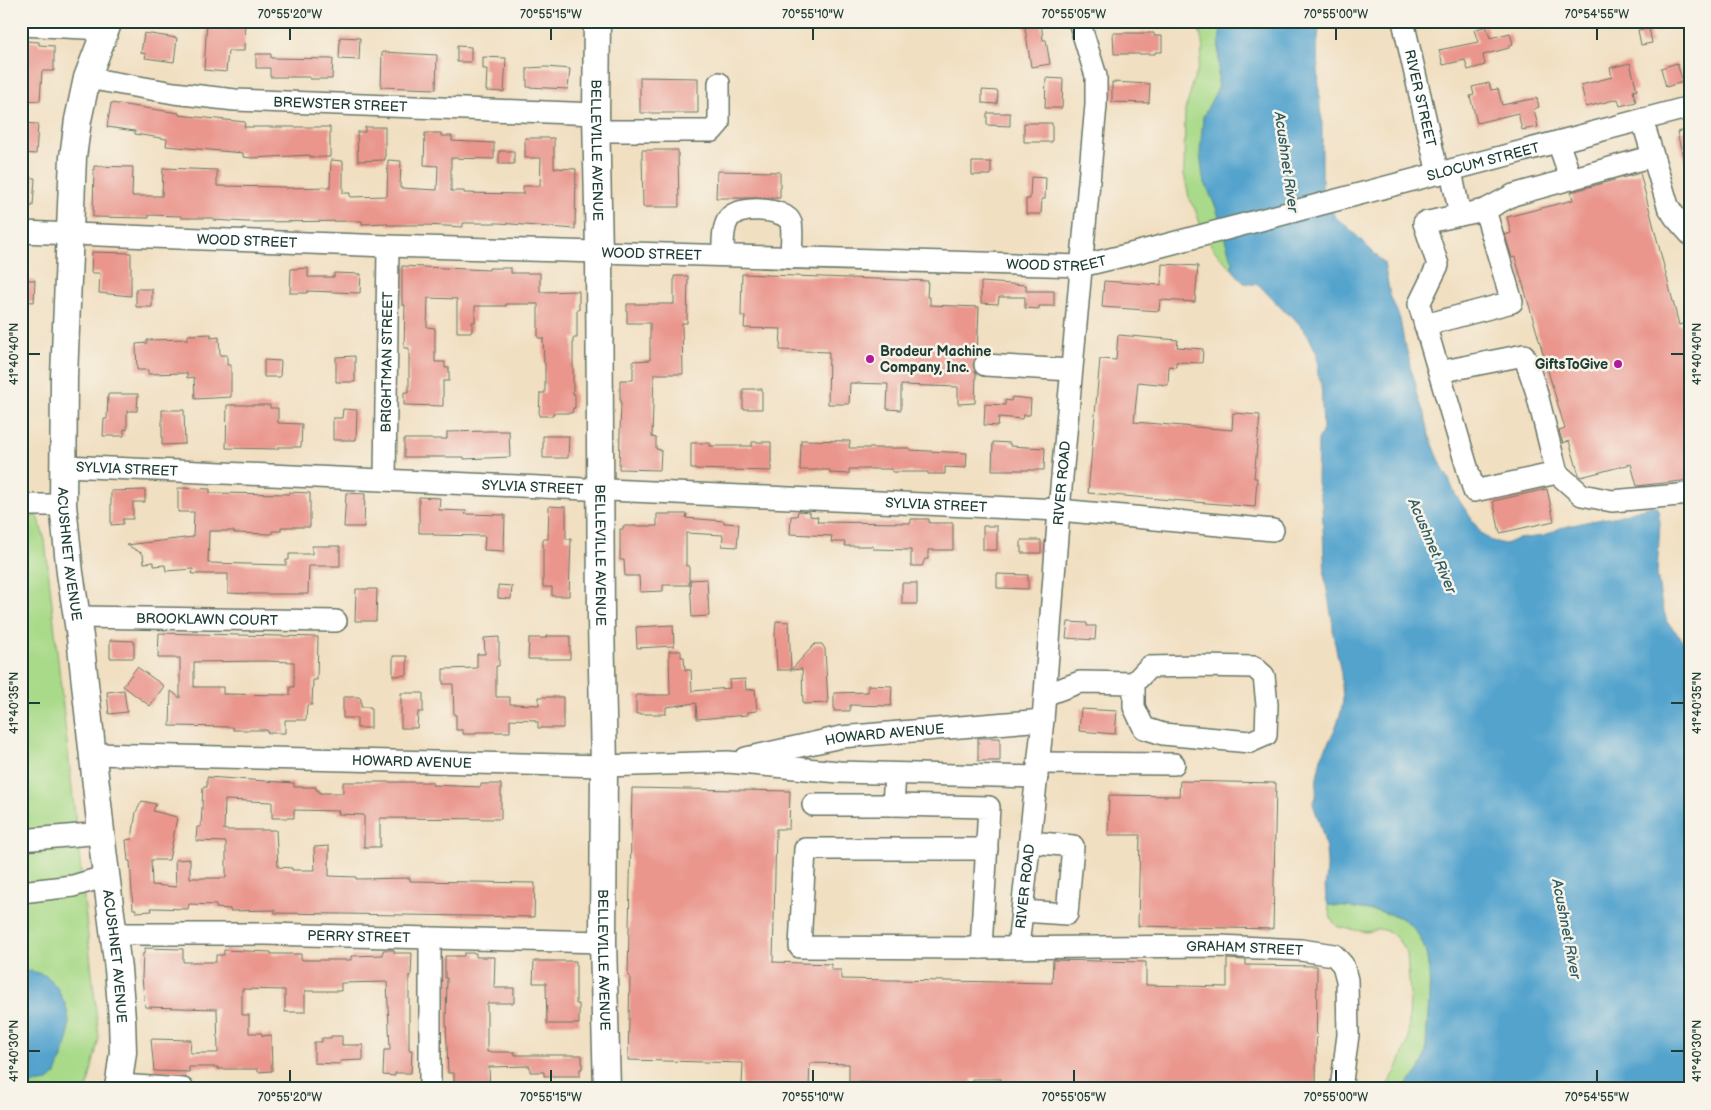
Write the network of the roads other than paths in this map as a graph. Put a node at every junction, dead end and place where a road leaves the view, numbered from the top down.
1 (597, 21) edge
2 (1079, 21) edge
3 (1403, 21) edge
4 (21, 25) edge
5 (108, 25) edge
6 (87, 78) junction
7 (720, 83) dead end
8 (1690, 107) edge
9 (1642, 119) junction
10 (596, 122) junction
11 (1558, 142) junction
12 (1653, 156) junction
13 (1444, 172) junction
14 (1571, 179) junction
15 (1485, 210) junction
16 (1460, 215) junction
17 (1277, 216) joint
18 (21, 232) edge
19 (70, 234) junction
20 (1690, 234) edge
21 (388, 246) junction
22 (599, 252) junction
23 (723, 256) junction
24 (791, 258) junction
25 (1081, 266) junction
26 (1425, 325) junction
27 (985, 365) dead end
28 (1072, 370) junction
29 (1439, 372) junction
30 (65, 466) junction
31 (1557, 473) junction
32 (385, 480) junction
33 (600, 490) junction
34 (1690, 494) edge
35 (21, 505) edge
36 (63, 505) junction
37 (1059, 510) junction
38 (1273, 530) dead end
39 (77, 617) junction
40 (336, 621) dead end
41 (1134, 682) junction
42 (1045, 695) junction
43 (1043, 720) junction
44 (94, 754) junction
45 (728, 762) junction
46 (1174, 764) dead end
47 (604, 766) junction
48 (1038, 770) junction
49 (895, 774) junction
50 (813, 805) dead end
51 (893, 805) junction
52 (102, 833) junction
53 (21, 840) edge
54 (1030, 842) junction
55 (987, 848) junction
56 (107, 876) junction
57 (21, 892) edge
58 (1022, 911) junction
59 (115, 934) junction
60 (430, 938) junction
61 (603, 942) junction
62 (1018, 947) junction
63 (980, 948) junction
64 (118, 1087) edge
65 (183, 1089) edge
66 (430, 1089) edge
67 (607, 1089) edge
68 (1341, 1089) edge

1 - 10 main road, BELLEVILLE AVENUE
2 - 25 street, RIVER ROAD
3 - 13 street, RIVER STREET
4 - 5 street
5 - 6 main road, ACUSHNET AVENUE
6 - 10 street, BREWSTER STREET
6 - 19 main road, ACUSHNET AVENUE
7 - 10 street, BREWSTER STREET
8 - 9 street, SLOCUM STREET
9 - 11 street, SLOCUM STREET
9 - 12 street
10 - 22 main road, BELLEVILLE AVENUE
11 - 13 street, SLOCUM STREET
11 - 14 street
12 - 14 street
12 - 20 street
13 - 16 street, RIVER STREET
13 - 17 street, SLOCUM STREET
14 - 15 street
15 - 16 street
15 - 26 street
16 - 26 street
17 - 25 street, WOOD STREET
18 - 19 street, WOOD STREET
19 - 21 street, WOOD STREET
19 - 30 main road, ACUSHNET AVENUE
21 - 22 street, WOOD STREET
21 - 32 street, BRIGHTMAN STREET
22 - 23 street, WOOD STREET
22 - 33 main road, BELLEVILLE AVENUE
23 - 24 street, WOOD STREET
23 - 24 street
24 - 25 street, WOOD STREET
25 - 28 street, RIVER ROAD
26 - 29 street
27 - 28 street
28 - 37 street, RIVER ROAD
29 - 31 street
29 - 31 street
30 - 32 street, SYLVIA STREET
30 - 36 main road, ACUSHNET AVENUE
31 - 34 street
32 - 33 street, SYLVIA STREET
33 - 37 street, SYLVIA STREET
33 - 47 main road, BELLEVILLE AVENUE
35 - 36 street
36 - 39 main road, ACUSHNET AVENUE
37 - 38 street, SYLVIA STREET
37 - 42 street, RIVER ROAD
39 - 40 street, BROOKLAWN COURT
39 - 44 main road, ACUSHNET AVENUE
41 - 41 street
41 - 42 street
42 - 43 street, RIVER ROAD
43 - 45 street, HOWARD AVENUE
43 - 48 street, RIVER ROAD
44 - 47 street, HOWARD AVENUE
44 - 52 main road, ACUSHNET AVENUE
45 - 47 street, HOWARD AVENUE
45 - 49 street, HOWARD AVENUE
46 - 48 street, HOWARD AVENUE
47 - 61 main road, BELLEVILLE AVENUE
48 - 49 street, HOWARD AVENUE
48 - 54 street, RIVER ROAD
49 - 51 street
50 - 51 street
51 - 55 street
52 - 53 street
52 - 56 main road, ACUSHNET AVENUE
54 - 58 street, RIVER ROAD
54 - 58 street
55 - 63 street
55 - 63 street
56 - 57 street
56 - 59 main road, ACUSHNET AVENUE
58 - 62 street, RIVER ROAD
59 - 60 street, PERRY STREET
59 - 64 main road, ACUSHNET AVENUE
60 - 61 street, PERRY STREET
60 - 66 street
61 - 67 main road, BELLEVILLE AVENUE
62 - 63 street
62 - 68 street, GRAHAM STREET
64 - 65 street

